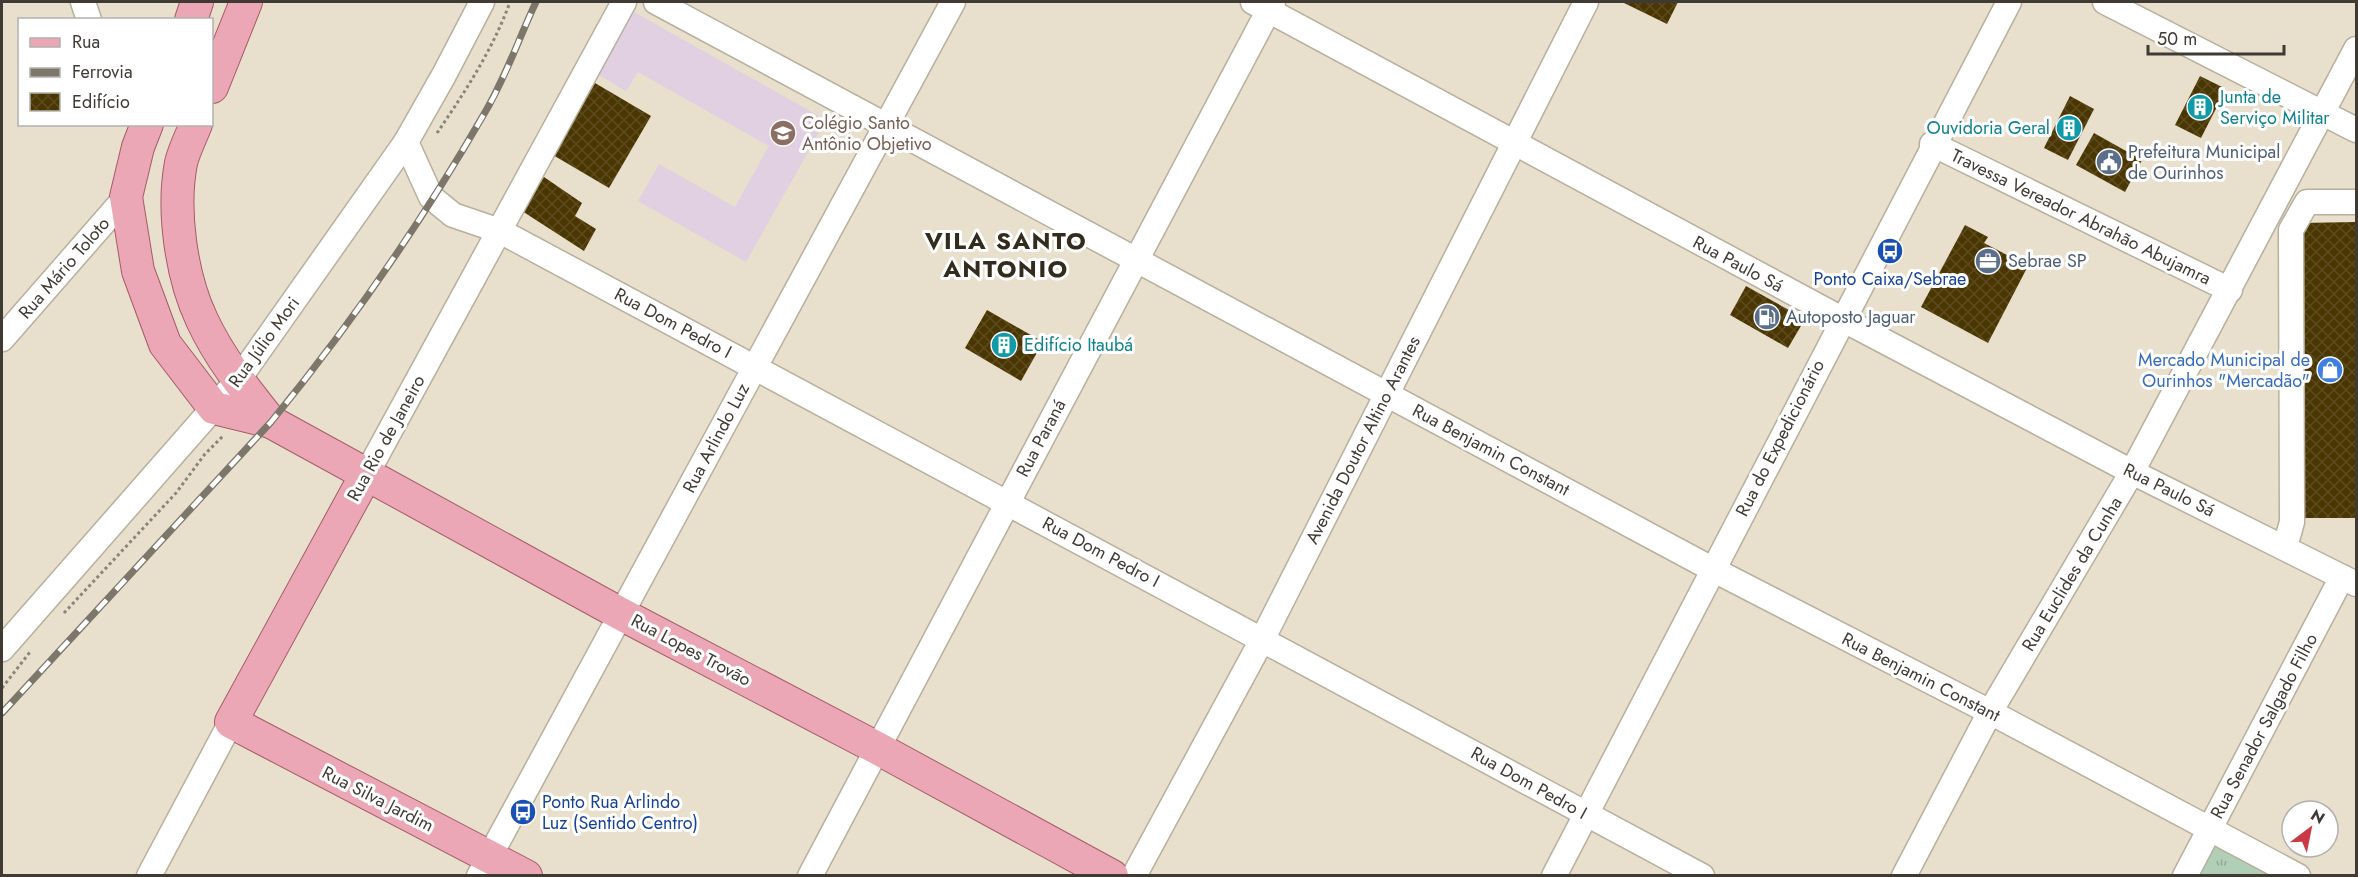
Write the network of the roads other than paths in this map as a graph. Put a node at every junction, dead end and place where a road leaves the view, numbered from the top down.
1 (83, 2) edge
2 (197, 2) edge
3 (246, 2) edge
4 (482, 2) edge
5 (624, 2) edge
6 (656, 2) edge
7 (953, 2) edge
8 (1586, 2) edge
9 (2008, 2) edge
10 (2104, 2) edge
11 (1265, 4) edge
12 (88, 18) edge
13 (192, 18) edge
14 (2356, 49) edge
15 (213, 84) edge
16 (2323, 113) junction
17 (886, 125) junction
18 (195, 126) edge
19 (2356, 130) edge
20 (138, 132) edge
21 (406, 142) junction
22 (1514, 144) junction
23 (1932, 144) junction
24 (126, 196) junction
25 (2356, 202) edge
26 (500, 231) junction
27 (1136, 260) junction
28 (2230, 290) junction
29 (1842, 319) junction
30 (2, 339) edge
31 (755, 367) junction
32 (238, 380) junction
33 (1387, 394) junction
34 (214, 408) junction
35 (271, 422) junction
36 (2132, 472) junction
37 (367, 473) junction
38 (1007, 502) junction
39 (2285, 547) junction
40 (1712, 569) junction
41 (2349, 580) edge
42 (621, 614) junction
43 (1263, 638) junction
44 (2, 649) edge
45 (1990, 712) junction
46 (231, 722) junction
47 (877, 748) junction
48 (1586, 814) junction
49 (2210, 829) junction
50 (485, 866) edge
51 (152, 874) edge
52 (526, 876) edge
53 (810, 876) edge
54 (1112, 876) edge
55 (1134, 876) edge
56 (1554, 876) edge
57 (1702, 876) edge
58 (1904, 876) edge
59 (2185, 876) edge
60 (2298, 876) edge

1 - 12 street
2 - 13 main road
3 - 15 main road
4 - 21 street, Rua Júlio Mori
5 - 26 street, Rua Rio de Janeiro
6 - 17 street, Rua Benjamin Constant
7 - 17 street, Rua Arlindo Luz
8 - 22 street, Avenida Doutor Altino Arantes
9 - 23 street, Rua do Expedicionário
10 - 16 street
11 - 22 street, Rua Paulo Sá
11 - 27 street, Rua Paraná
14 - 16 street, Rua Euclides da Cunha
16 - 19 street
16 - 28 street, Rua Euclides da Cunha
17 - 27 street, Rua Benjamin Constant
17 - 31 street, Rua Arlindo Luz
18 - 32 main road
20 - 24 main road
21 - 26 street, Rua Dom Pedro I
21 - 32 street, Rua Júlio Mori
22 - 29 street, Rua Paulo Sá
22 - 33 street, Avenida Doutor Altino Arantes
23 - 28 street, Travessa Vereador Abrahão Abujamra
23 - 29 street, Rua do Expedicionário
24 - 30 street, Rua Mário Toloto
24 - 34 main road
25 - 39 street
26 - 31 street, Rua Dom Pedro I
26 - 37 street, Rua Rio de Janeiro
27 - 33 street, Rua Benjamin Constant
27 - 38 street, Rua Paraná
28 - 36 street, Rua Euclides da Cunha
29 - 36 street, Rua Paulo Sá
29 - 40 street, Rua do Expedicionário
31 - 38 street, Rua Dom Pedro I
31 - 42 street, Rua Arlindo Luz
32 - 34 street, Rua Júlio Mori
32 - 35 main road
33 - 40 street, Rua Benjamin Constant
33 - 43 street, Avenida Doutor Altino Arantes
34 - 35 main road
34 - 44 street, Rua Júlio Mori
35 - 37 main road, Rua Lopes Trovão
36 - 39 street, Rua Paulo Sá
36 - 45 street, Rua Euclides da Cunha
37 - 42 main road, Rua Lopes Trovão
37 - 46 main road, Rua Rio de Janeiro
38 - 43 street, Rua Dom Pedro I
38 - 47 street, Rua Paraná
39 - 41 street, Rua Paulo Sá
40 - 45 street, Rua Benjamin Constant
40 - 48 street, Rua do Expedicionário
41 - 49 street, Rua Senador Salgado Filho
42 - 47 main road, Rua Lopes Trovão
42 - 50 street, Rua Arlindo Luz
43 - 48 street, Rua Dom Pedro I
43 - 55 street, Avenida Doutor Altino Arantes
45 - 49 street, Rua Benjamin Constant
45 - 58 street, Rua Euclides da Cunha
46 - 50 main road, Rua Silva Jardim
46 - 51 street, Rua Rio de Janeiro
47 - 53 street, Rua Paraná
47 - 54 main road, Rua Lopes Trovão
48 - 56 street, Rua do Expedicionário
48 - 57 street, Rua Dom Pedro I
49 - 59 street, Rua Senador Salgado Filho
49 - 60 street, Rua Benjamin Constant
50 - 52 main road, Rua Silva Jardim

